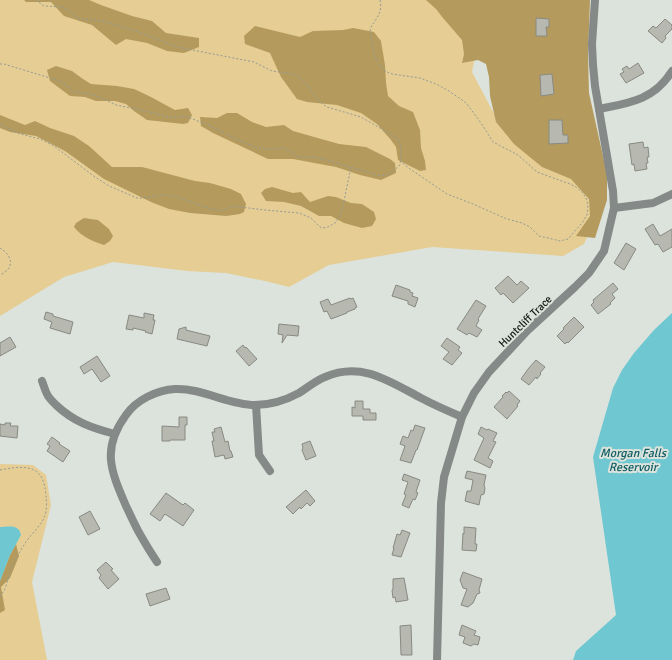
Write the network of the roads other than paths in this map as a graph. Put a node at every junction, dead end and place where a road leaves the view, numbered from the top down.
1 (595, 0) edge
2 (672, 71) edge
3 (599, 109) junction
4 (672, 194) edge
5 (614, 208) junction
6 (42, 381) dead end
7 (256, 405) junction
8 (462, 417) junction
9 (115, 434) junction
10 (270, 471) dead end
11 (157, 562) dead end
12 (437, 660) edge

1 - 3 street, Huntcliff Trace
2 - 3 street
3 - 5 street, Huntcliff Trace
4 - 5 street
5 - 8 street, Huntcliff Trace
6 - 9 street
7 - 8 street
7 - 9 street
7 - 10 street
8 - 12 street, Huntcliff Trace
9 - 11 street

